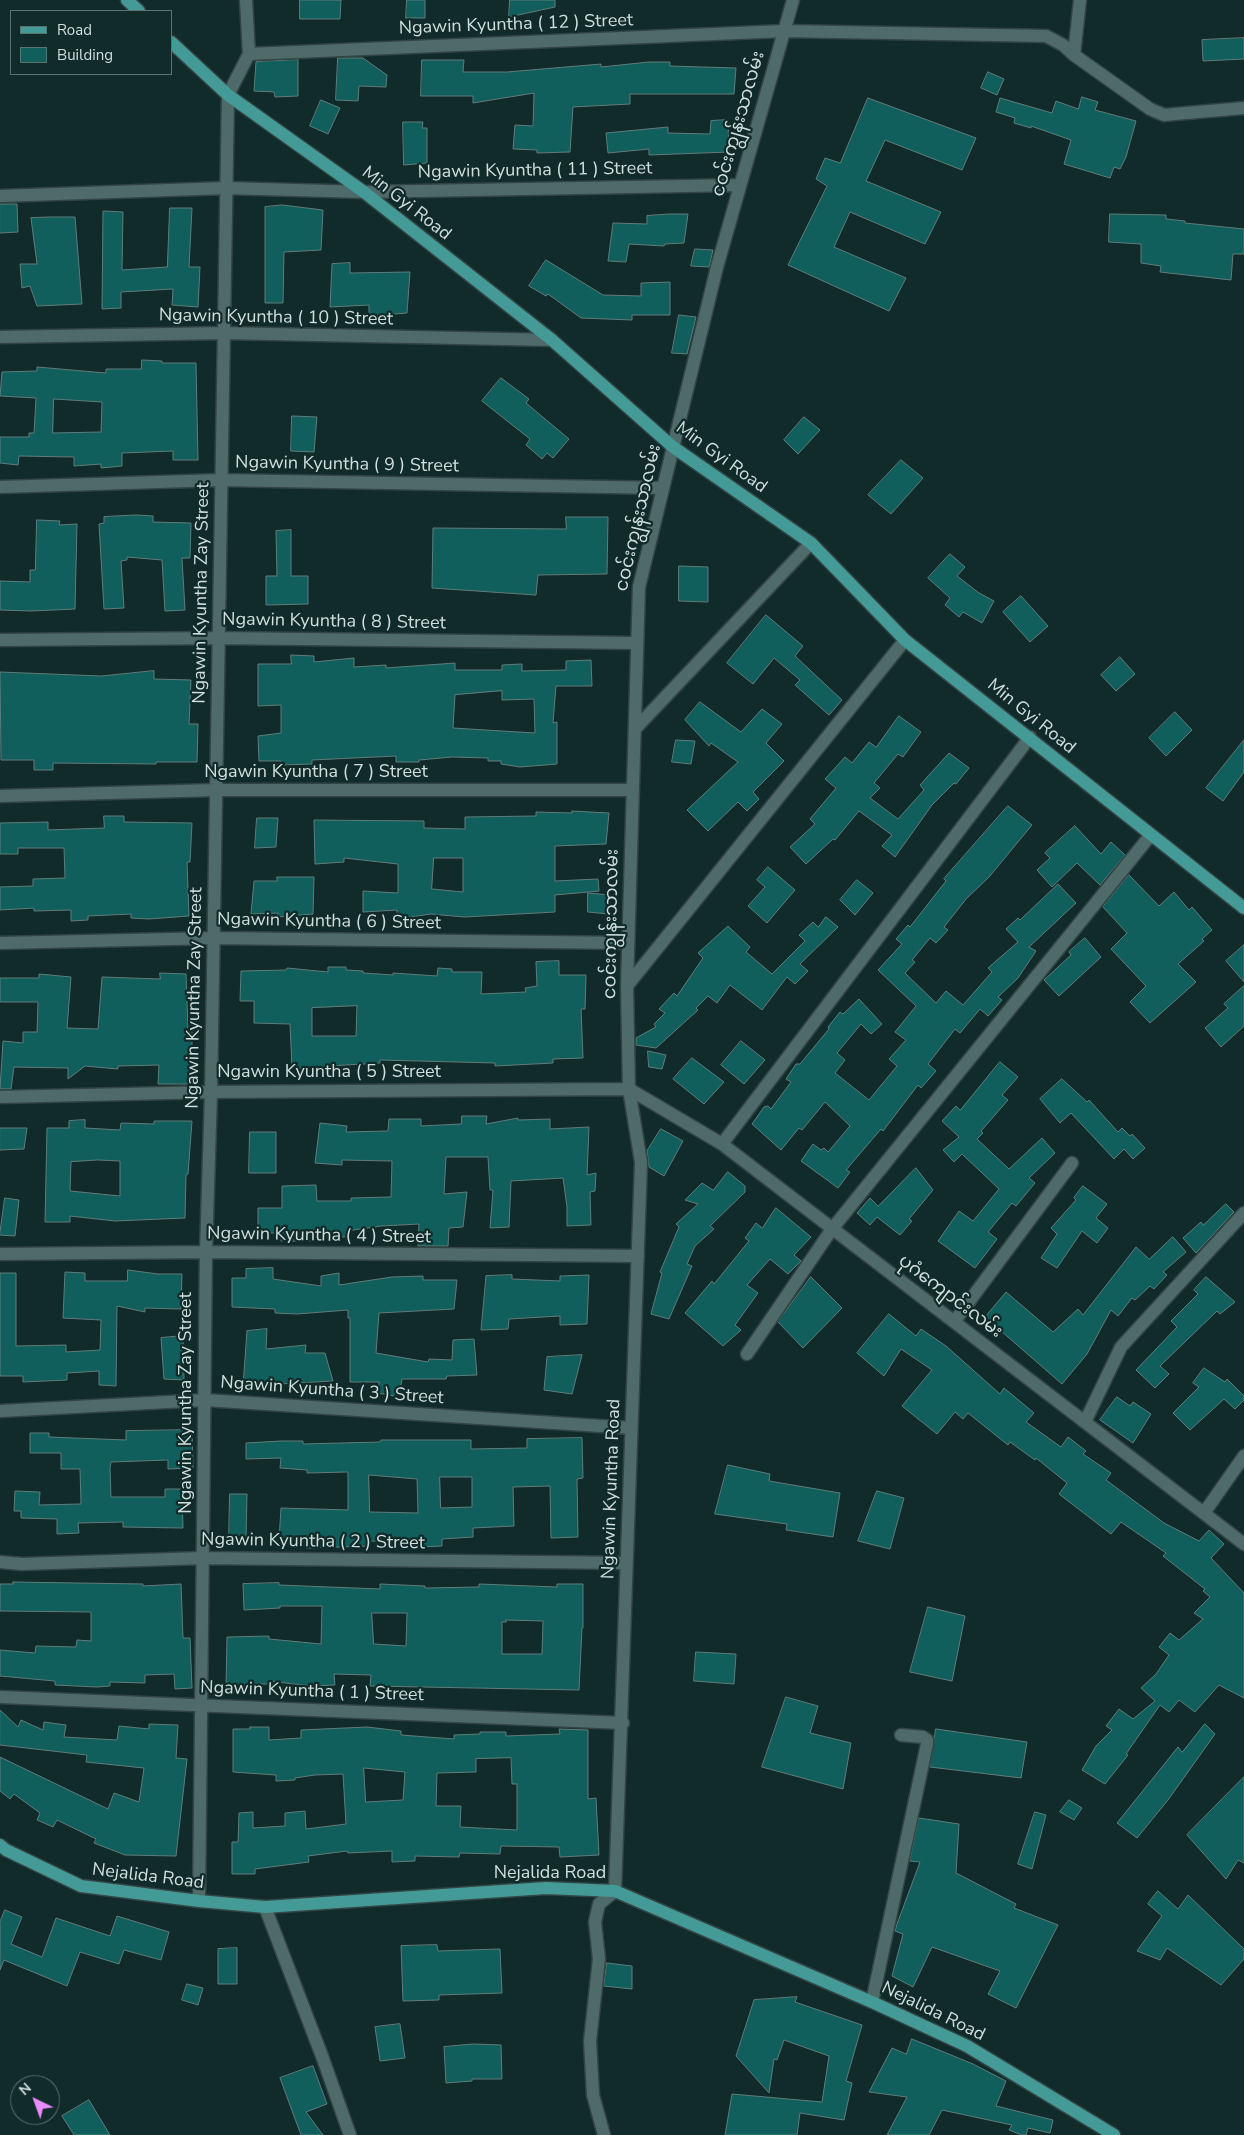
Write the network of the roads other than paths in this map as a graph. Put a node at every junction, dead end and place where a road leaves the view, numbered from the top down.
1 (127, 0) edge
2 (246, 0) edge
3 (793, 0) edge
4 (1080, 0) edge
5 (138, 10) edge
6 (784, 31) junction
7 (172, 43) edge
8 (249, 54) junction
9 (1074, 55) junction
10 (228, 95) junction
11 (1244, 108) edge
12 (740, 185) junction
13 (226, 188) junction
14 (364, 192) junction
15 (0, 196) edge
16 (224, 333) junction
17 (0, 337) edge
18 (552, 340) junction
19 (673, 447) junction
20 (222, 480) junction
21 (0, 487) edge
22 (663, 488) junction
23 (811, 543) junction
24 (219, 638) junction
25 (0, 640) edge
26 (905, 640) junction
27 (637, 643) junction
28 (635, 729) junction
29 (1030, 737) junction
30 (216, 790) junction
31 (633, 790) junction
32 (0, 796) edge
33 (1150, 836) junction
34 (1244, 908) edge
35 (214, 938) junction
36 (0, 943) edge
37 (628, 943) junction
38 (627, 986) junction
39 (629, 1089) junction
40 (211, 1092) junction
41 (0, 1097) edge
42 (722, 1144) junction
43 (1072, 1163) dead end
44 (1244, 1213) edge
45 (832, 1229) junction
46 (206, 1252) junction
47 (0, 1254) edge
48 (638, 1256) junction
49 (954, 1322) junction
50 (747, 1354) dead end
51 (205, 1400) junction
52 (0, 1411) edge
53 (1085, 1422) junction
54 (631, 1428) junction
55 (1244, 1456) edge
56 (1204, 1513) junction
57 (1244, 1544) edge
58 (203, 1558) junction
59 (0, 1562) edge
60 (626, 1563) junction
61 (0, 1697) edge
62 (202, 1705) junction
63 (623, 1723) junction
64 (901, 1735) dead end
65 (0, 1845) edge
66 (615, 1891) junction
67 (198, 1901) junction
68 (265, 1907) junction
69 (872, 2002) junction
70 (350, 2135) edge
71 (604, 2135) edge
72 (1114, 2135) edge

1 - 5 main road
2 - 8 street
3 - 6 street, ငဝင်းကျွန်းသာလမ်း
4 - 9 street
6 - 8 street, Ngawin Kyuntha ( 12 ) Street
6 - 9 street, Ngawin Kyuntha ( 12 ) Street
6 - 12 street, ငဝင်းကျွန်းသာလမ်း
7 - 10 main road, Min Gyi Road
8 - 10 street
9 - 11 street, Ngawin Kyuntha ( 12 ) Street
10 - 13 street, Ngawin Kyuntha Zay Street
10 - 14 main road, Min Gyi Road
12 - 14 street, Ngawin Kyuntha ( 11 ) Street
12 - 19 street, ငဝင်းကျွန်းသာလမ်း
13 - 14 street, Ngawin Kyuntha ( 11 ) Street
13 - 15 street, Ngawin Kyuntha ( 11 ) Street
13 - 16 street, Ngawin Kyuntha Zay Street
14 - 18 main road, Min Gyi Road
16 - 17 street, Ngawin Kyuntha ( 10 ) Street
16 - 18 street, Ngawin Kyuntha ( 10 ) Street
16 - 20 street, Ngawin Kyuntha Zay Street
18 - 19 main road, Min Gyi Road
19 - 22 street, ငဝင်းကျွန်းသာလမ်း
19 - 23 main road, Min Gyi Road
20 - 21 street, Ngawin Kyuntha ( 9 ) Street
20 - 22 street, Ngawin Kyuntha ( 9 ) Street
20 - 24 street, Ngawin Kyuntha Zay Street
22 - 27 street, ငဝင်းကျွန်းသာလမ်း
23 - 26 main road, Min Gyi Road
23 - 28 street
24 - 25 street, Ngawin Kyuntha ( 8 ) Street
24 - 27 street, Ngawin Kyuntha ( 8 ) Street
24 - 30 street, Ngawin Kyuntha Zay Street
26 - 29 main road, Min Gyi Road
26 - 38 street
27 - 28 street, ငဝင်းကျွန်းသာလမ်း
28 - 31 street, ငဝင်းကျွန်းသာလမ်း
29 - 33 main road, Min Gyi Road
29 - 42 street
30 - 31 street, Ngawin Kyuntha ( 7 ) Street
30 - 32 street, Ngawin Kyuntha ( 7 ) Street
30 - 35 street, Ngawin Kyuntha Zay Street
31 - 37 street, ငဝင်းကျွန်းသာလမ်း
33 - 34 main road, Min Gyi Road
33 - 45 street
35 - 36 street, Ngawin Kyuntha ( 6 ) Street
35 - 37 street, Ngawin Kyuntha ( 6 ) Street
35 - 40 street, Ngawin Kyuntha Zay Street
37 - 38 street, ငဝင်းကျွန်းသာလမ်း
38 - 39 street, ငဝင်းကျွန်းသာလမ်း
39 - 40 street, Ngawin Kyuntha ( 5 ) Street
39 - 42 street, ပုဂံကျောင်းလမ်း
39 - 48 street, Ngawin Kyuntha Road
40 - 41 street, Ngawin Kyuntha ( 5 ) Street
40 - 46 street, Ngawin Kyuntha Zay Street
42 - 45 street, ပုဂံကျောင်းလမ်း
43 - 49 street
44 - 53 street
45 - 49 street, ပုဂံကျောင်းလမ်း
45 - 50 street
46 - 47 street, Ngawin Kyuntha ( 4 ) Street
46 - 48 street, Ngawin Kyuntha ( 4 ) Street
46 - 51 street, Ngawin Kyuntha Zay Street
48 - 54 street, Ngawin Kyuntha Road
49 - 53 street, ပုဂံကျောင်းလမ်း
51 - 52 street, Ngawin Kyuntha ( 3 ) Street
51 - 54 street, Ngawin Kyuntha ( 3 ) Street
51 - 58 street, Ngawin Kyuntha Zay Street
53 - 56 street, ပုဂံကျောင်းလမ်း
54 - 60 street, Ngawin Kyuntha Road
55 - 56 street
56 - 57 street, ပုဂံကျောင်းလမ်း
58 - 59 street, Ngawin Kyuntha ( 2 ) Street
58 - 60 street, Ngawin Kyuntha ( 2 ) Street
58 - 62 street, Ngawin Kyuntha Zay Street
60 - 63 street, Ngawin Kyuntha Road
61 - 62 street, Ngawin Kyuntha ( 1 ) Street
62 - 63 street, Ngawin Kyuntha ( 1 ) Street
62 - 67 street, Ngawin Kyuntha Zay Street
63 - 66 street, Ngawin Kyuntha Road
64 - 69 street
65 - 67 main road, Nejalida Road
66 - 68 main road, Nejalida Road
66 - 69 main road, Nejalida Road
66 - 71 street
67 - 68 main road, Nejalida Road
68 - 70 street
69 - 72 main road, Nejalida Road

